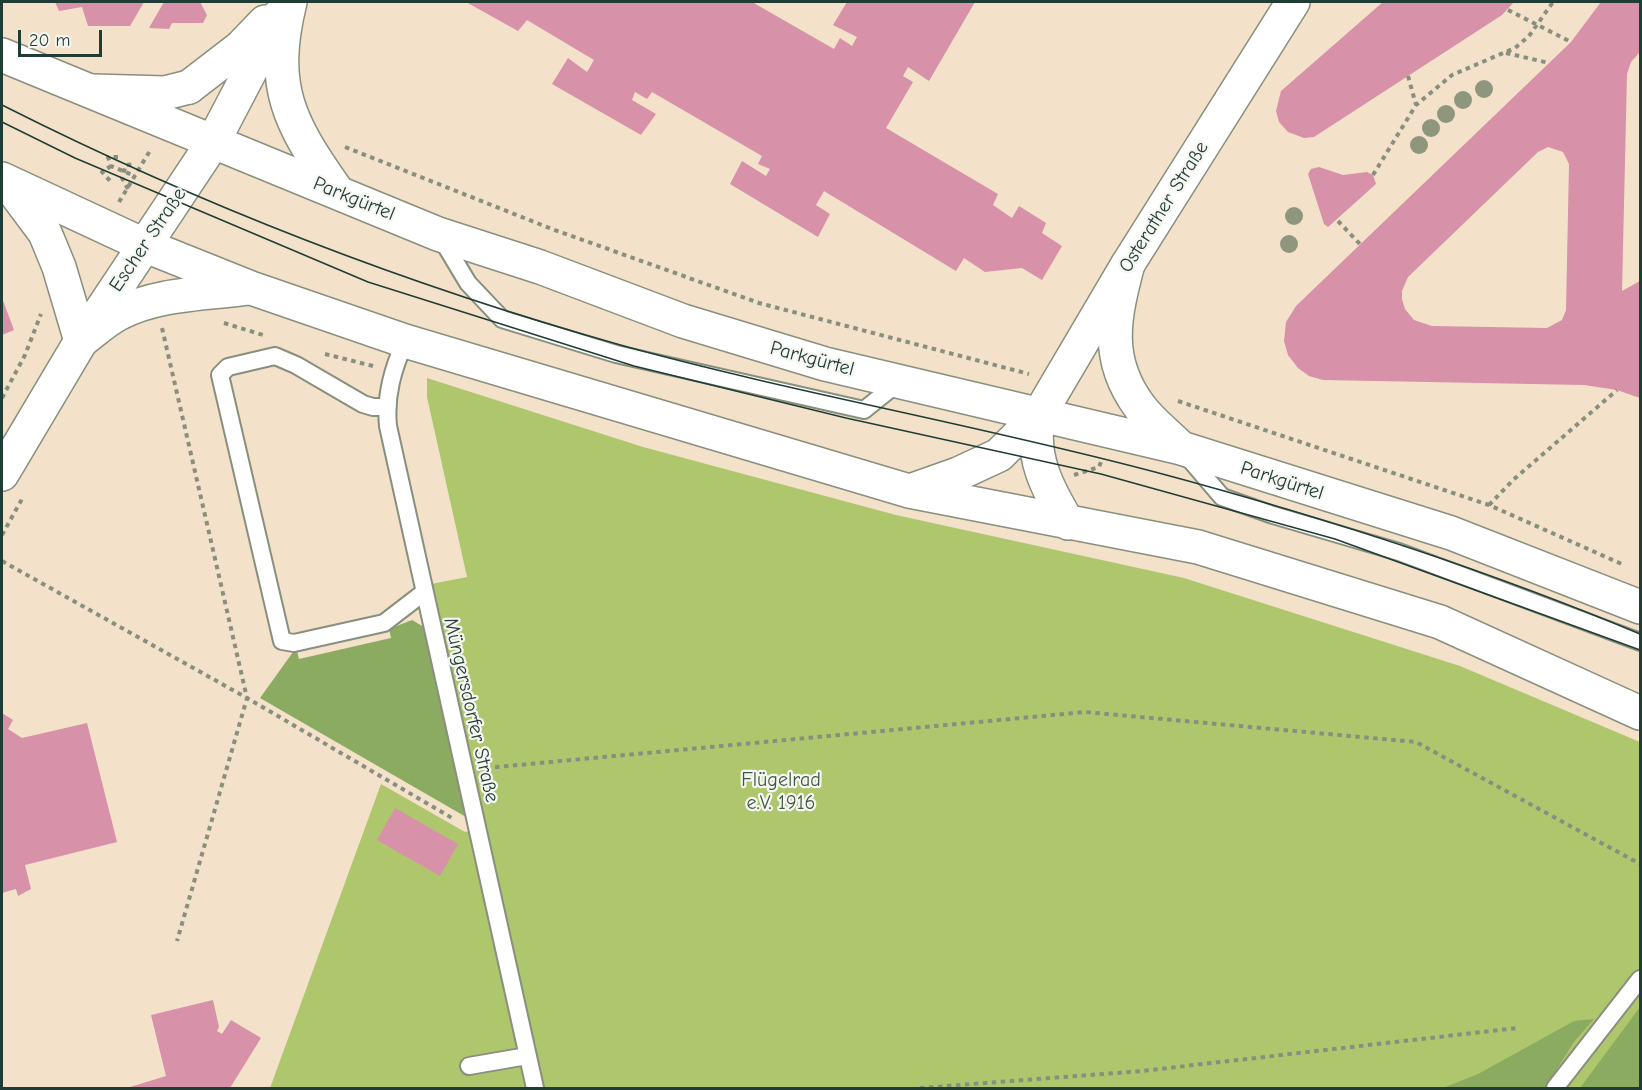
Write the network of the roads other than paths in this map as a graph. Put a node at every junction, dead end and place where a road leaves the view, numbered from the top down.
1 (287, 2) edge
2 (1293, 2) edge
3 (2, 56) edge
4 (88, 91) junction
5 (212, 144) junction
6 (5, 181) edge
7 (337, 191) junction
8 (438, 234) junction
9 (146, 246) junction
10 (1128, 264) junction
11 (251, 288) junction
12 (81, 341) junction
13 (405, 341) junction
14 (900, 381) junction
15 (386, 407) junction
16 (1039, 415) junction
17 (1181, 448) junction
18 (2, 474) edge
19 (909, 491) junction
20 (1068, 523) junction
21 (423, 593) junction
22 (1641, 607) edge
23 (1641, 642) edge
24 (1641, 713) edge
25 (1641, 979) edge
26 (527, 1056) junction
27 (470, 1066) dead end
28 (535, 1089) edge
29 (1555, 1089) edge

1 - 4 main road
1 - 5 main road, Escher Straße
1 - 7 main road
2 - 10 main road, Osterather Straße
3 - 4 main road, Parkgürtel
4 - 5 main road, Parkgürtel
5 - 7 main road, Parkgürtel
5 - 9 main road, Escher Straße
6 - 9 main road
6 - 12 main road
7 - 8 main road, Parkgürtel
8 - 14 main road, Parkgürtel
8 - 14 lane
9 - 11 main road
9 - 12 main road, Escher Straße
10 - 16 main road, Osterather Straße
10 - 17 main road
11 - 12 main road
11 - 13 main road
12 - 18 main road, Escher Straße
13 - 15 lane, Müngersdorfer Straße
13 - 19 main road
14 - 16 main road, Parkgürtel
15 - 21 lane, Müngersdorfer Straße
15 - 21 lane
16 - 17 main road, Parkgürtel
16 - 19 main road
16 - 20 main road
17 - 22 main road, Parkgürtel
17 - 23 lane
19 - 20 main road
20 - 24 main road
21 - 26 lane, Müngersdorfer Straße
25 - 29 lane
26 - 27 lane
26 - 28 lane, Müngersdorfer Straße

